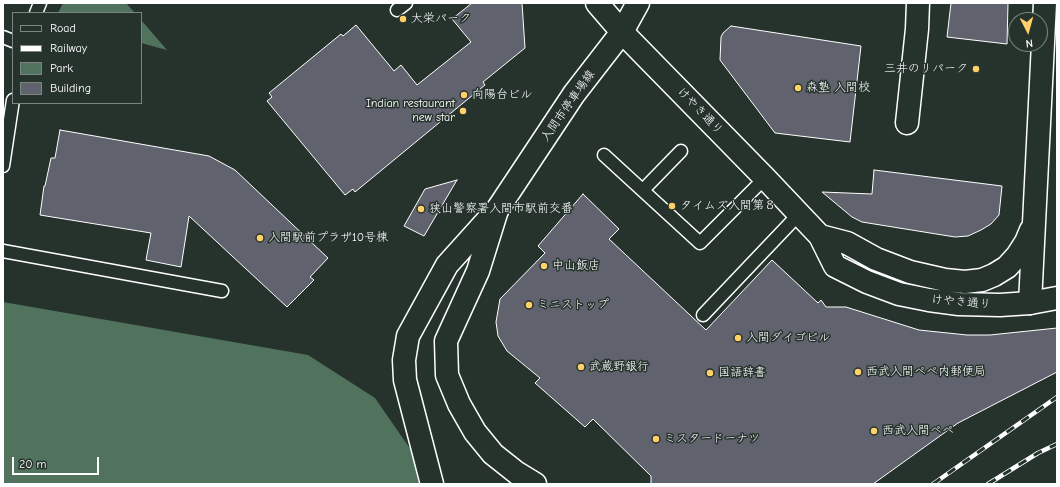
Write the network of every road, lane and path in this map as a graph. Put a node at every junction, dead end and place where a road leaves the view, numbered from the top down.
1 (597, 3) edge
2 (638, 3) edge
3 (918, 3) edge
4 (1045, 3) edge
5 (622, 32) junction
6 (3, 36) edge
7 (12, 40) edge
8 (12, 104) edge
9 (907, 123) dead end
10 (681, 151) dead end
11 (604, 155) dead end
12 (3, 166) edge
13 (765, 178) junction
14 (643, 190) junction
15 (1035, 207) junction
16 (497, 210) junction
17 (799, 214) junction
18 (820, 236) junction
19 (3, 251) edge
20 (222, 291) dead end
21 (1057, 298) edge
22 (1030, 303) junction
23 (702, 315) dead end
24 (432, 484) edge
25 (535, 484) edge

1 - 5 street, けやき通り
2 - 5 street, 入間市停車場線
3 - 9 street
4 - 15 street, けやき通り
5 - 13 street, けやき通り
5 - 16 street, 入間市停車場線
6 - 7 lane
8 - 12 lane
10 - 14 lane
11 - 14 lane
13 - 14 lane
13 - 17 street, けやき通り
15 - 18 street, けやき通り
15 - 22 street, けやき通り
16 - 24 street
16 - 25 street
17 - 18 street, けやき通り
17 - 23 lane
18 - 22 street, けやき通り
19 - 20 lane
21 - 22 street

